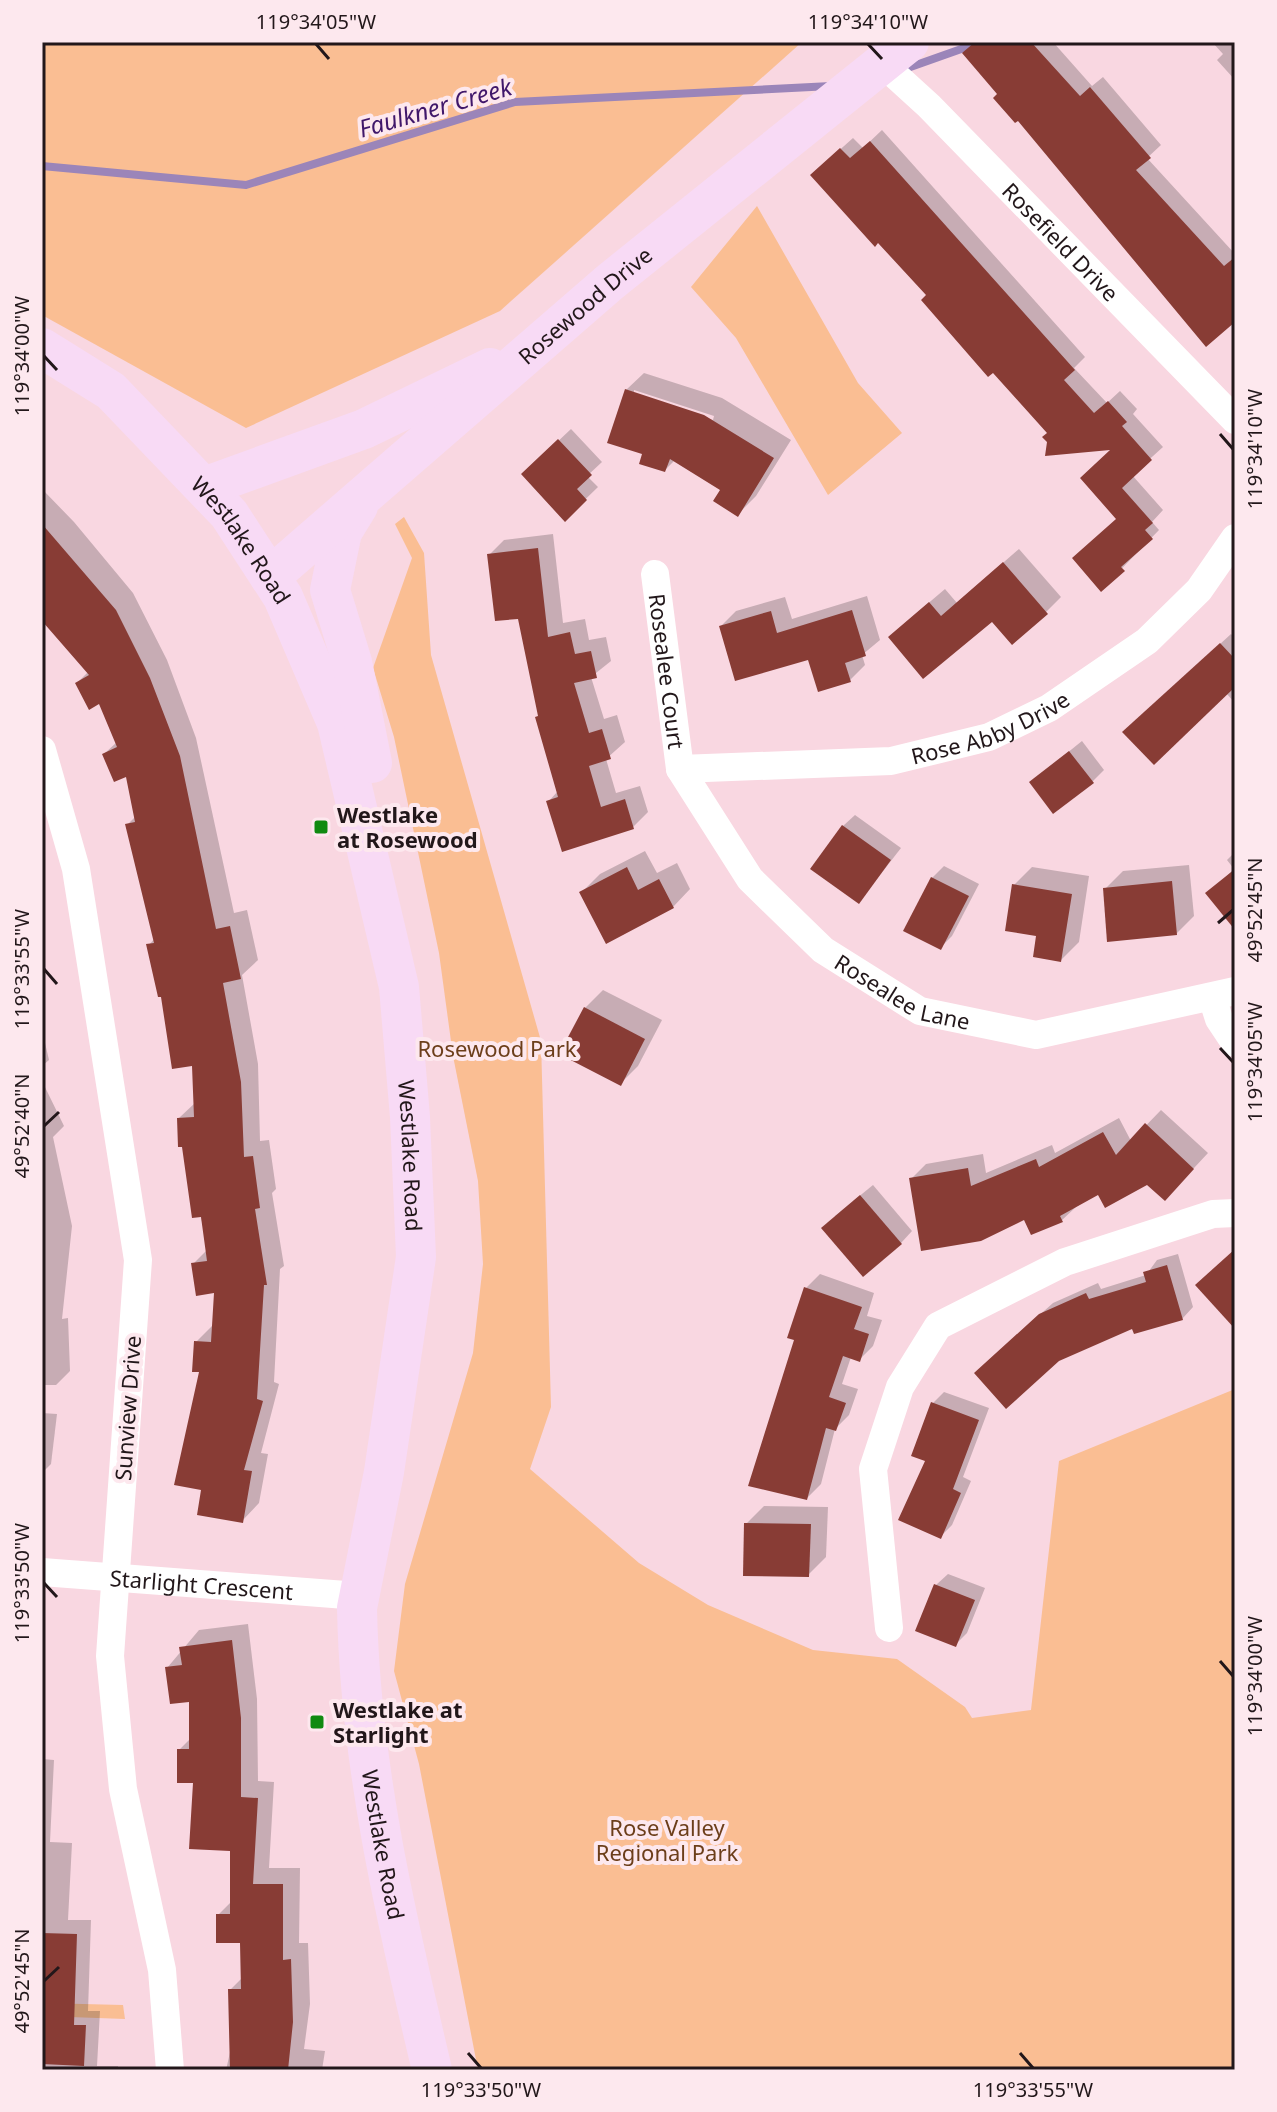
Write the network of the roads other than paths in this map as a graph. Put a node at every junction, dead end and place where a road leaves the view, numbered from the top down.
1 (896, 54) edge
2 (537, 345) junction
3 (42, 348) edge
4 (1235, 420) edge
5 (204, 487) junction
6 (366, 494) junction
7 (1235, 538) edge
8 (655, 574) dead end
9 (270, 577) junction
10 (42, 750) edge
11 (680, 769) junction
12 (372, 871) junction
13 (1224, 994) edge
14 (1235, 1043) edge
15 (1235, 1213) edge
16 (42, 1572) edge
17 (115, 1578) junction
18 (359, 1596) junction
19 (889, 1628) dead end
20 (170, 2070) edge
21 (432, 2070) edge

1 - 2 street, Rosewood Drive
1 - 4 street, Rosefield Drive
2 - 5 street
2 - 6 street, Rosewood Drive
3 - 5 street, Westlake Road
5 - 9 street, Westlake Road
6 - 9 street, Rosewood Drive
6 - 12 street
7 - 11 street, Rose Abby Drive
8 - 11 street, Rosealee Court
9 - 12 street, Westlake Road
10 - 17 street, Sunview Drive
11 - 13 street, Rosealee Lane
12 - 18 street, Westlake Road
13 - 14 street, Rosealee Lane
15 - 19 street
16 - 17 street, Starlight Crescent
17 - 18 street, Starlight Crescent
17 - 20 street, Sunview Drive
18 - 21 street, Westlake Road

